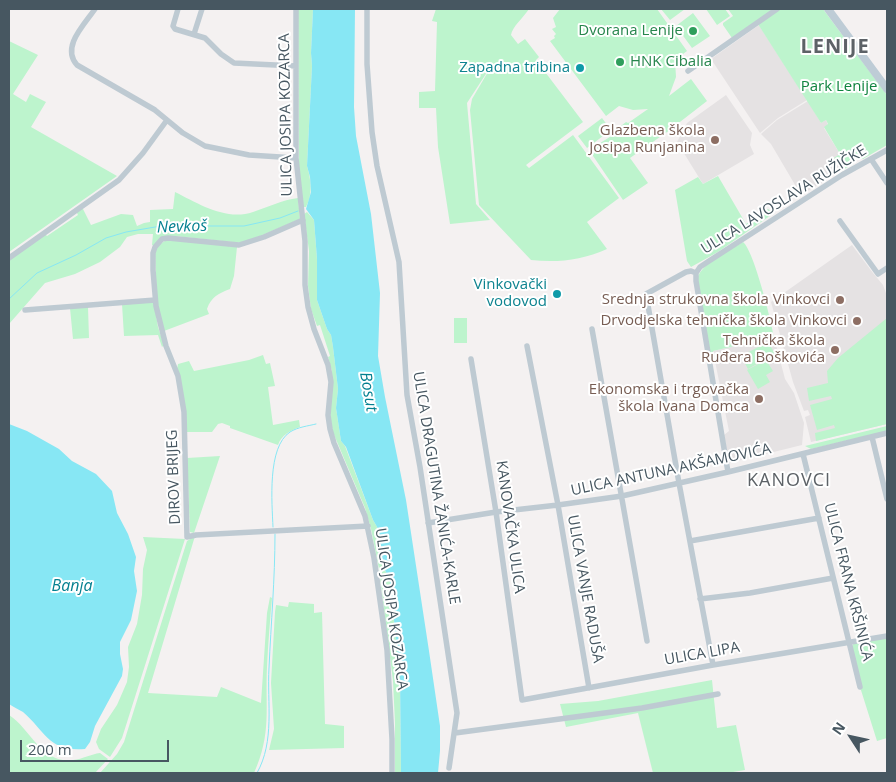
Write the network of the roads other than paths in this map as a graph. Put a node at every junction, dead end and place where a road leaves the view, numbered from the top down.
1 (95, 9) edge
2 (178, 9) edge
3 (202, 9) edge
4 (296, 9) edge
5 (367, 9) edge
6 (777, 9) edge
7 (828, 9) edge
8 (194, 34) junction
9 (296, 66) junction
10 (688, 71) dead end
11 (887, 88) edge
12 (167, 120) junction
13 (887, 150) edge
14 (296, 158) junction
15 (870, 159) junction
16 (887, 183) edge
17 (302, 218) junction
18 (840, 221) dead end
19 (9, 258) edge
20 (887, 268) edge
21 (694, 272) junction
22 (155, 300) junction
23 (26, 310) dead end
24 (592, 329) dead end
25 (527, 346) dead end
26 (471, 359) dead end
27 (887, 433) edge
28 (872, 437) junction
29 (803, 454) junction
30 (728, 472) junction
31 (678, 484) junction
32 (622, 496) junction
33 (887, 499) edge
34 (558, 505) junction
35 (496, 512) junction
36 (819, 518) junction
37 (428, 523) junction
38 (368, 526) junction
39 (690, 541) junction
40 (833, 578) junction
41 (700, 599) junction
42 (887, 636) edge
43 (647, 641) dead end
44 (849, 642) junction
45 (713, 665) junction
46 (860, 687) dead end
47 (589, 688) junction
48 (718, 694) dead end
49 (522, 700) joint
50 (455, 733) junction
51 (449, 768) dead end
52 (392, 773) edge

1 - 12 street
2 - 8 street
3 - 8 street
4 - 9 street, ULICA JOSIPA KOZARCA
5 - 37 street, ULICA DRAGUTINA ŽANIĆA-KARLE
6 - 10 street
7 - 11 main road
8 - 9 street
9 - 14 street, ULICA JOSIPA KOZARCA
12 - 14 street
12 - 19 street
13 - 15 street, ULICA LAVOSLAVA RUŽIČKE
14 - 17 street, ULICA JOSIPA KOZARCA
15 - 16 street
15 - 21 street, ULICA LAVOSLAVA RUŽIČKE
17 - 22 street, DIROV BRIJEG
17 - 38 street, ULICA JOSIPA KOZARCA
18 - 20 street
21 - 30 street
21 - 31 street, ULICA LAVOSLAVA RUŽIČKE
22 - 23 street
22 - 38 street, DIROV BRIJEG
24 - 32 street
25 - 34 street, ULICA VANJE RADUŠA
26 - 35 street, KANOVAČKA ULICA
27 - 28 street, ULICA ANTUNA AKŠAMOVIĆA
28 - 29 street, ULICA ANTUNA AKŠAMOVIĆA
28 - 33 street
29 - 30 street, ULICA ANTUNA AKŠAMOVIĆA
29 - 36 street, ULICA FRANA KRŠINIĆA
30 - 31 street, ULICA ANTUNA AKŠAMOVIĆA
31 - 32 street, ULICA ANTUNA AKŠAMOVIĆA
31 - 39 street
32 - 34 street, ULICA ANTUNA AKŠAMOVIĆA
32 - 43 street
34 - 35 street, ULICA ANTUNA AKŠAMOVIĆA
34 - 47 street, ULICA VANJE RADUŠA
35 - 37 street, ULICA ANTUNA AKŠAMOVIĆA
35 - 49 street, KANOVAČKA ULICA
36 - 39 street
36 - 40 street, ULICA FRANA KRŠINIĆA
37 - 50 street, ULICA DRAGUTINA ŽANIĆA-KARLE
38 - 52 street, ULICA JOSIPA KOZARCA
39 - 41 street
40 - 41 street
40 - 44 street, ULICA FRANA KRŠINIĆA
41 - 45 street
42 - 44 street, ULICA LIPA
44 - 45 street, ULICA LIPA
44 - 46 street, ULICA FRANA KRŠINIĆA
45 - 47 street, ULICA LIPA
47 - 49 street, ULICA LIPA
48 - 50 street
50 - 51 street, ULICA DRAGUTINA ŽANIĆA-KARLE

